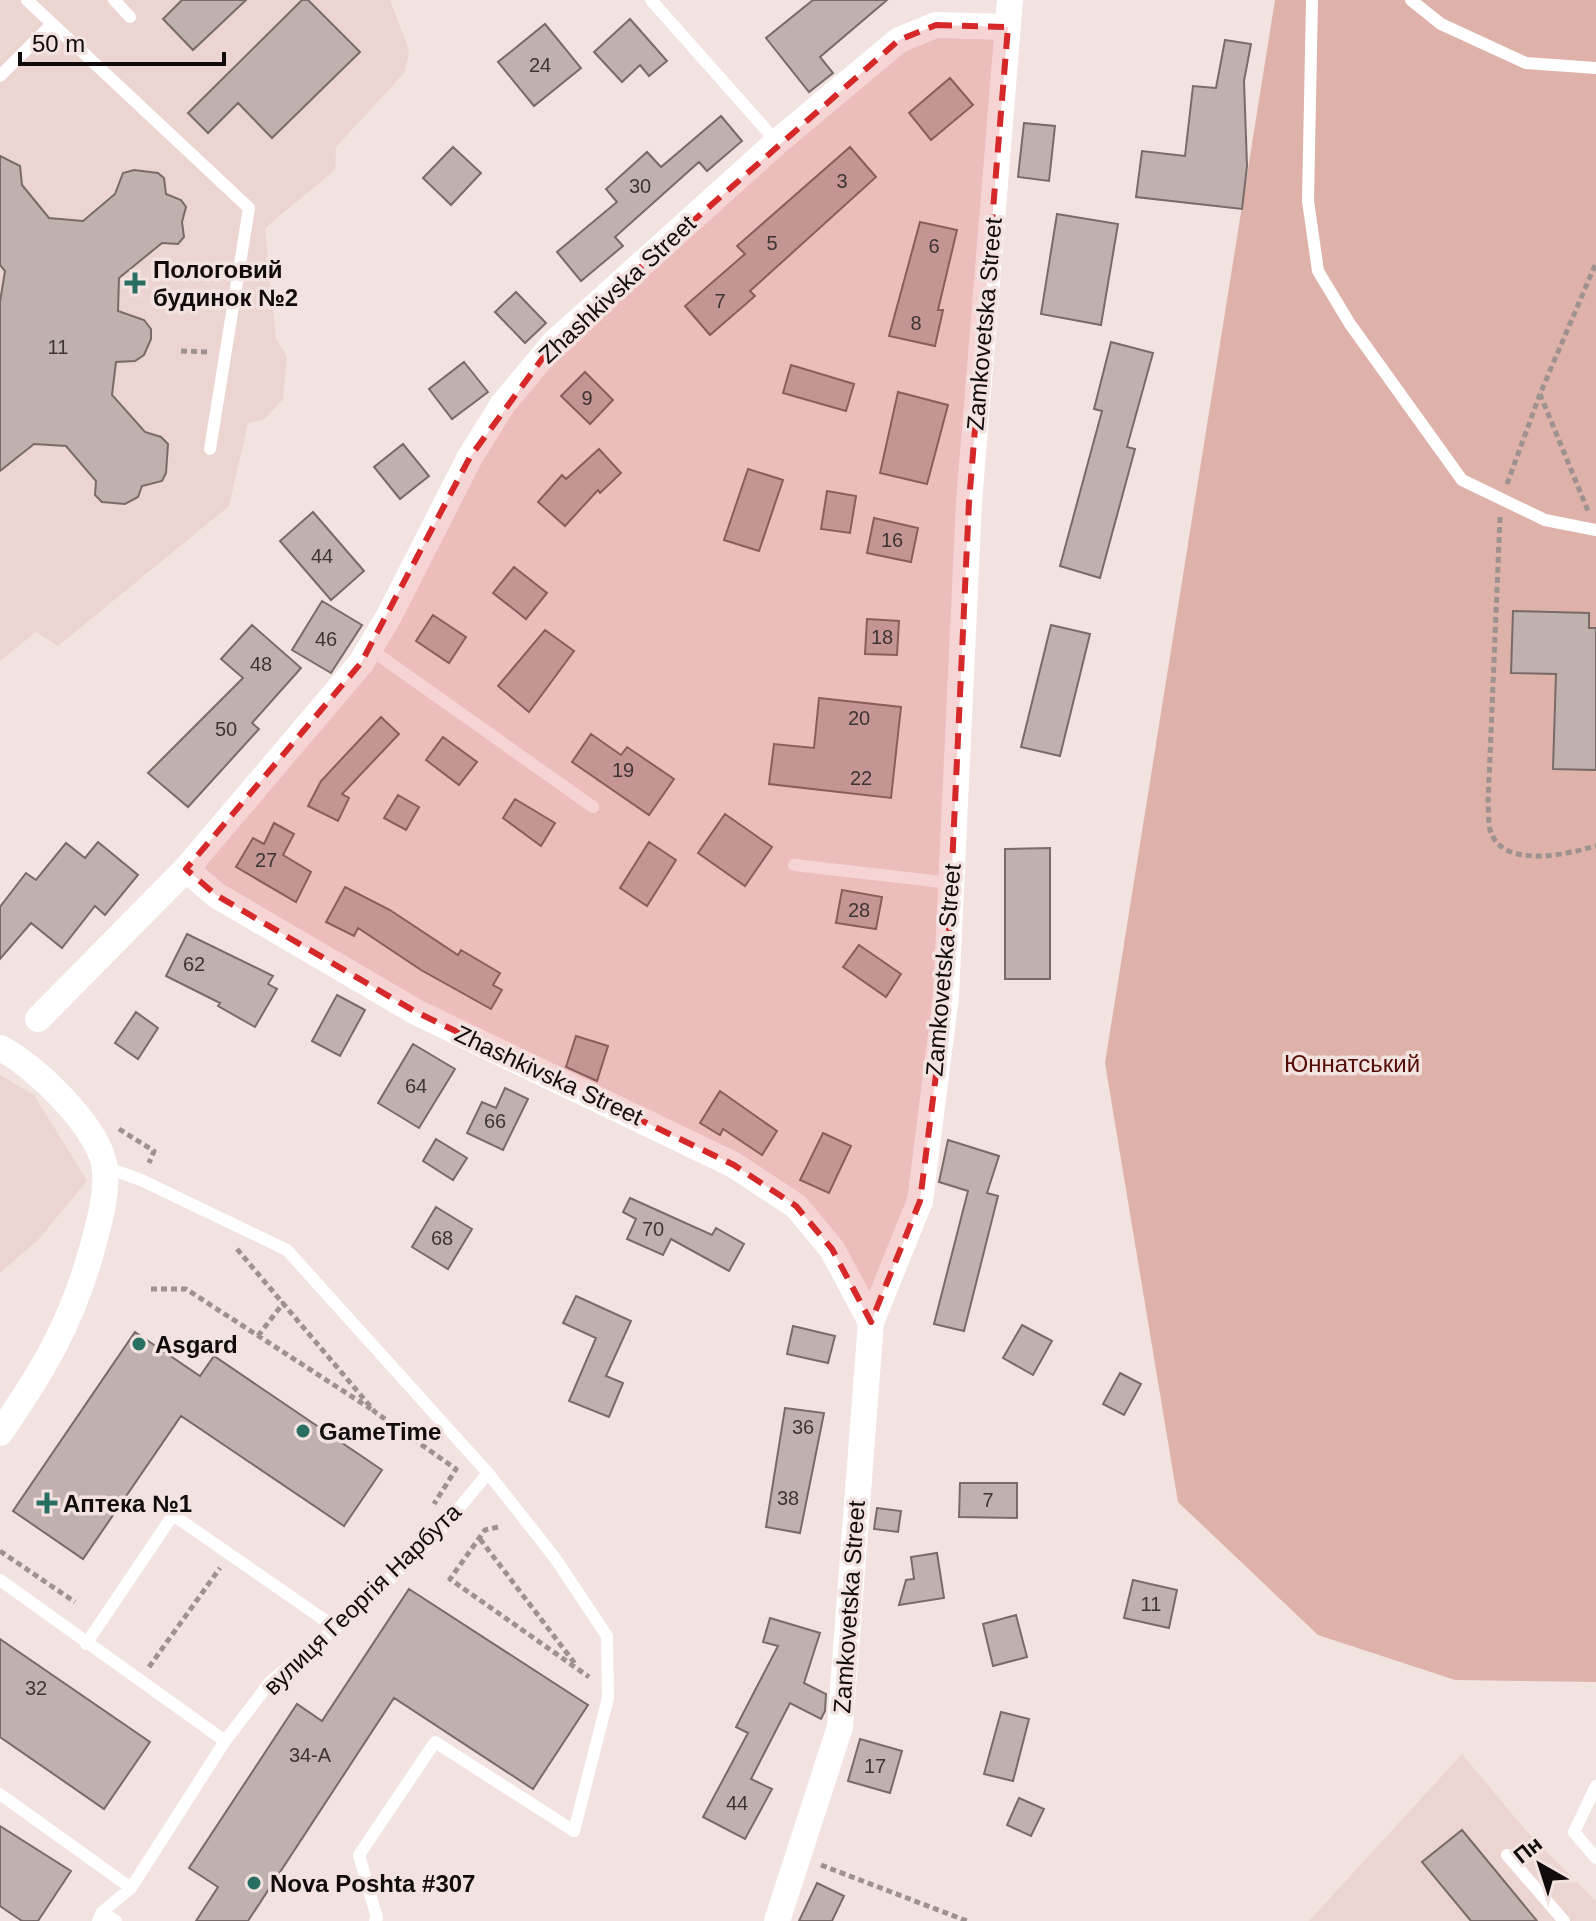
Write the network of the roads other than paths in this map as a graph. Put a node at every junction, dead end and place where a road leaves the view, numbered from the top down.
1 (27, 0) edge
2 (114, 0) edge
3 (651, 0) edge
4 (1010, 0) edge
5 (1312, 0) edge
6 (1411, 0) edge
7 (130, 17) dead end
8 (52, 24) junction
9 (1008, 27) junction
10 (1596, 68) edge
11 (0, 76) edge
12 (777, 142) junction
13 (210, 449) dead end
14 (1596, 530) edge
15 (370, 649) junction
16 (593, 807) dead end
17 (794, 865) dead end
18 (186, 869) junction
19 (951, 883) junction
20 (38, 1019) dead end
21 (0, 1048) edge
22 (105, 1167) junction
23 (871, 1322) junction
24 (0, 1433) edge
25 (488, 1473) junction
26 (0, 1580) edge
27 (336, 1628) junction
28 (86, 1644) junction
29 (225, 1741) junction
30 (1596, 1786) edge
31 (0, 1794) edge
32 (1507, 1855) dead end
33 (1596, 1858) edge
34 (131, 1888) junction
35 (100, 1917) edge
36 (116, 1921) edge
37 (375, 1921) edge
38 (777, 1921) edge
39 (1564, 1921) edge

1 - 8 lane
2 - 7 lane
3 - 12 lane
4 - 9 street, Zamkovetska Street
5 - 14 lane
6 - 10 lane
8 - 11 lane
8 - 13 lane
9 - 12 street, Zhashkivska Street
9 - 19 street, Zamkovetska Street
12 - 15 street, Zhashkivska Street
15 - 16 lane
15 - 18 street, Zhashkivska Street
17 - 19 lane
18 - 20 street, Zhashkivska Street
18 - 23 street, Zhashkivska Street
19 - 23 street, Zamkovetska Street
21 - 22 street
22 - 24 street
22 - 25 lane
23 - 38 street, Zamkovetska Street
25 - 27 lane, вулиця Георгія Нарбута
25 - 37 lane
26 - 28 lane
27 - 28 lane
27 - 29 lane, вулиця Георгія Нарбута
28 - 29 lane
29 - 34 lane, вулиця Георгія Нарбута
30 - 33 lane
31 - 34 lane
32 - 39 lane
34 - 35 lane, вулиця Георгія Нарбута
35 - 36 lane

